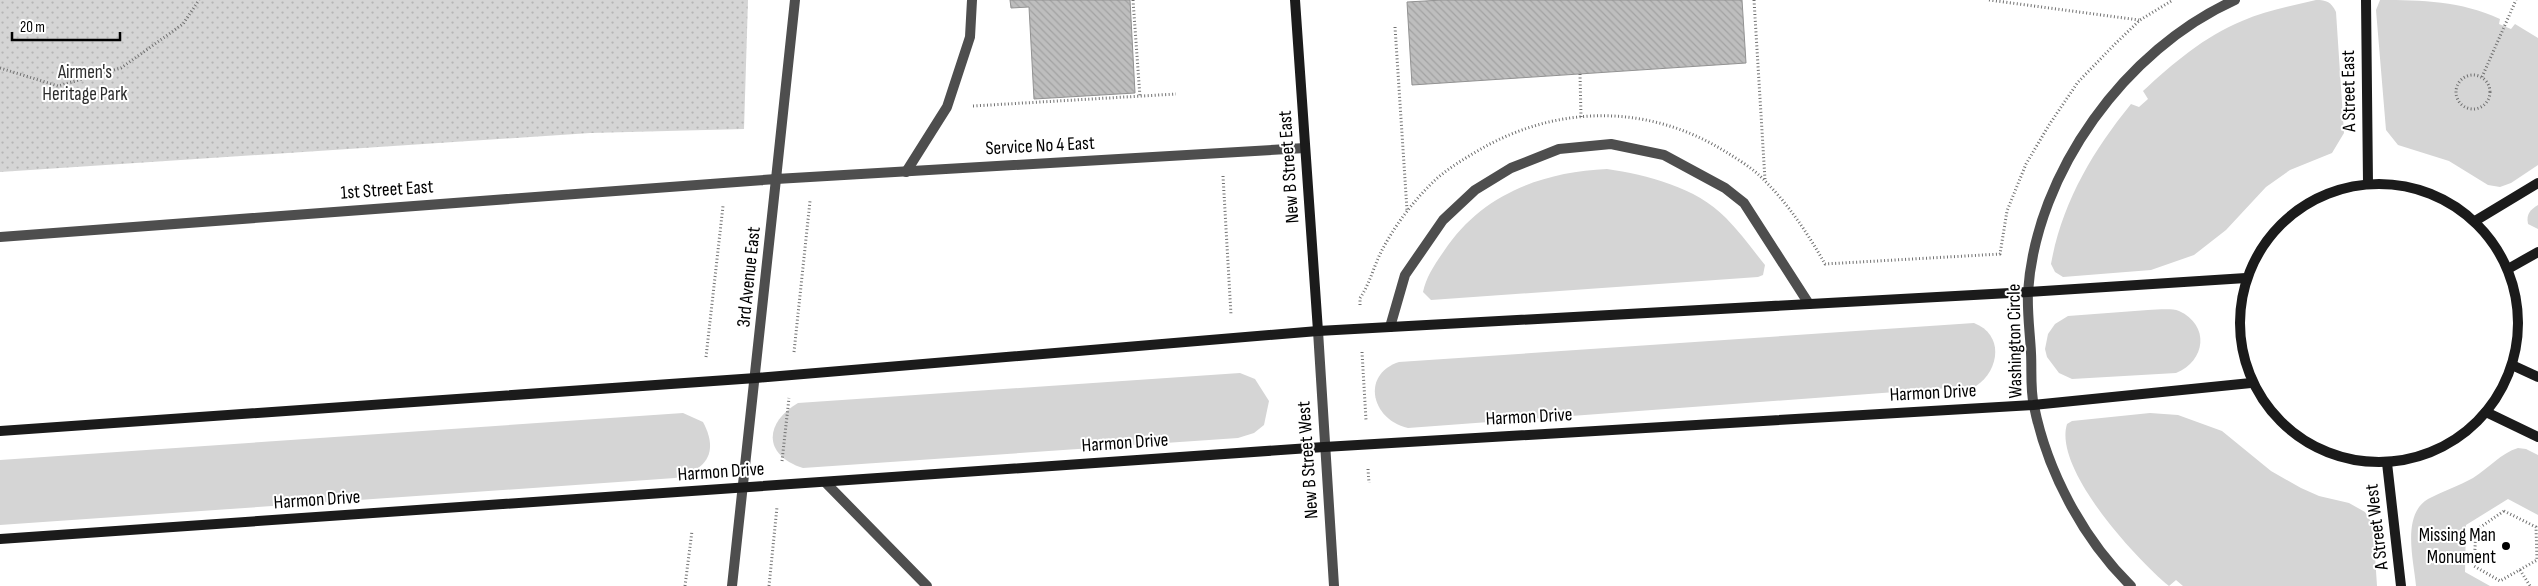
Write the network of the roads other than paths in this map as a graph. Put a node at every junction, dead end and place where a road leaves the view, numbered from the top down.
1 (795, 0) edge
2 (972, 0) edge
3 (1295, 0) edge
4 (2235, 0) edge
5 (2366, 0) edge
6 (1305, 148) junction
7 (906, 172) junction
8 (776, 179) junction
9 (2368, 183) junction
10 (2538, 183) edge
11 (2475, 221) junction
12 (0, 237) edge
13 (2538, 252) edge
14 (2508, 269) junction
15 (2246, 278) junction
16 (2028, 292) junction
17 (1809, 304) junction
18 (1390, 327) junction
19 (1318, 331) junction
20 (2512, 365) junction
21 (2538, 377) edge
22 (756, 378) junction
23 (2252, 383) junction
24 (2034, 405) junction
25 (2486, 412) junction
26 (0, 431) edge
27 (2538, 437) edge
28 (1324, 447) junction
29 (2387, 463) junction
30 (825, 482) junction
31 (744, 488) junction
32 (0, 539) edge
33 (732, 586) edge
34 (926, 586) edge
35 (1334, 586) edge
36 (2131, 586) edge
37 (2401, 586) edge

1 - 8 street, 3rd Avenue East
2 - 7 street
3 - 6 street, New B Street East
4 - 16 street, Washington Circle
5 - 9 street, A Street East
6 - 7 street, Service No 4 East
6 - 19 street, New B Street East
7 - 8 street, Service No 4 East
8 - 12 street, 1st Street East
8 - 22 street, 3rd Avenue East
9 - 11 street
9 - 15 street
10 - 11 street
11 - 14 street
13 - 14 street
14 - 20 street
15 - 16 street
15 - 23 street
16 - 17 street
16 - 24 street, Washington Circle
17 - 18 street
17 - 18 street
18 - 19 street
19 - 22 street
19 - 28 street, New B Street West
20 - 21 street
20 - 25 street
22 - 26 street
22 - 31 street, 3rd Avenue East
23 - 24 street, Harmon Drive
23 - 29 street
24 - 28 street, Harmon Drive
24 - 36 street, Washington Circle
25 - 27 street
25 - 29 street
28 - 30 street, Harmon Drive
28 - 35 street, New B Street West
29 - 37 street, A Street West
30 - 31 street, Harmon Drive
30 - 34 street
31 - 32 street, Harmon Drive
31 - 33 street, 3rd Avenue East

